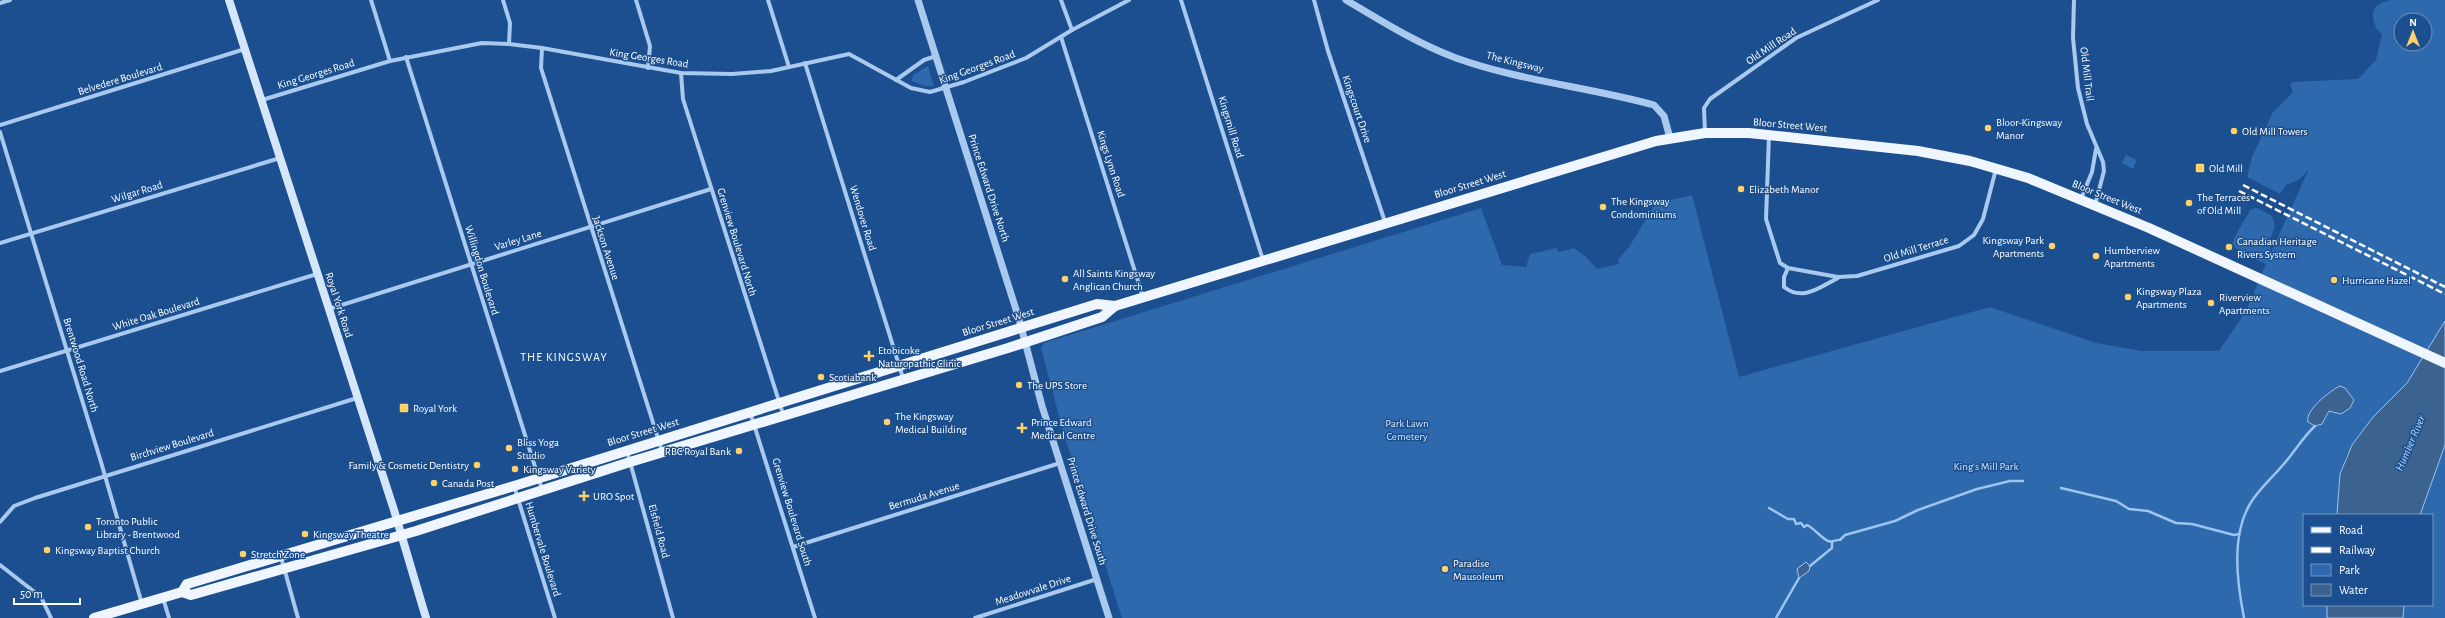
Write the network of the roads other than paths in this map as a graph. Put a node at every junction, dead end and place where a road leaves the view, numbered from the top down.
1 (10, 0) edge
2 (229, 0) edge
3 (371, 0) edge
4 (504, 0) edge
5 (636, 0) edge
6 (768, 0) edge
7 (918, 0) edge
8 (1061, 0) edge
9 (1129, 0) edge
10 (1181, 0) edge
11 (1314, 0) edge
12 (1346, 0) edge
13 (1878, 0) edge
14 (2074, 0) edge
15 (0, 3) edge
16 (1072, 30) junction
17 (1061, 37) junction
18 (509, 44) junction
19 (542, 48) junction
20 (245, 49) junction
21 (936, 56) junction
22 (406, 57) junction
23 (390, 61) junction
24 (805, 63) junction
25 (789, 67) junction
26 (648, 68) junction
27 (681, 73) junction
28 (896, 80) junction
29 (945, 89) junction
30 (262, 100) junction
31 (0, 125) edge
32 (0, 132) edge
33 (1705, 133) junction
34 (1768, 134) junction
35 (1670, 138) junction
36 (2096, 148) junction
37 (280, 158) junction
38 (1996, 168) junction
39 (711, 189) junction
40 (2081, 199) junction
41 (2095, 205) junction
42 (1385, 222) junction
43 (590, 227) junction
44 (31, 234) junction
45 (0, 243) edge
46 (1263, 260) junction
47 (471, 265) junction
48 (1788, 268) junction
49 (317, 274) junction
50 (1838, 277) junction
51 (1143, 297) junction
52 (1115, 306) junction
53 (329, 309) junction
54 (1021, 327) junction
55 (1025, 342) junction
56 (67, 350) junction
57 (2445, 363) edge
58 (899, 366) junction
59 (0, 371) edge
60 (903, 378) junction
61 (357, 398) junction
62 (779, 403) junction
63 (750, 412) junction
64 (783, 414) junction
65 (754, 424) junction
66 (659, 440) junction
67 (626, 450) junction
68 (663, 452) junction
69 (630, 462) junction
70 (1060, 463) junction
71 (105, 475) junction
72 (539, 477) junction
73 (514, 486) junction
74 (542, 489) junction
75 (518, 498) junction
76 (397, 521) junction
77 (0, 522) edge
78 (402, 535) junction
79 (793, 547) junction
80 (281, 556) junction
81 (0, 565) edge
82 (284, 569) junction
83 (1097, 579) junction
84 (182, 592) junction
85 (163, 598) junction
86 (142, 604) junction
87 (52, 618) edge
88 (95, 618) edge
89 (168, 618) edge
90 (298, 618) edge
91 (426, 618) edge
92 (555, 618) edge
93 (673, 618) edge
94 (815, 618) edge
95 (975, 618) edge
96 (1109, 618) edge

1 - 15 street
2 - 20 main road, Royal York Road
3 - 23 street
4 - 18 street
5 - 26 street
6 - 25 street
7 - 21 street, Prince Edward Drive North
8 - 16 street
9 - 16 street, King Georges Road
10 - 46 street, Kingsmill Road
11 - 42 street, Kingscourt Drive
12 - 35 street, The Kingsway
13 - 33 street, Old Mill Road
14 - 36 street, Old Mill Trail
16 - 17 street, King Georges Road
17 - 29 street, King Georges Road
17 - 51 street, Kings Lynn Road
18 - 19 street, King Georges Road
18 - 22 street, King Georges Road
19 - 26 street, King Georges Road
19 - 43 street, Jackson Avenue
20 - 30 main road, Royal York Road
20 - 31 street, Belvedere Boulevard
21 - 28 street
21 - 29 street, Prince Edward Drive North
22 - 23 street, King Georges Road
22 - 47 street, Willingdon Boulevard
23 - 30 street, King Georges Road
24 - 25 street, King Georges Road
24 - 28 street, King Georges Road
24 - 58 street, Wendover Road
25 - 27 street, King Georges Road
26 - 27 street, King Georges Road
27 - 39 street, Grenview Boulevard North
28 - 29 street, King Georges Road
29 - 54 street, Prince Edward Drive North
30 - 37 main road, Royal York Road
32 - 44 street, Brentwood Road North
33 - 34 main road, Bloor Street West
33 - 35 main road, Bloor Street West
34 - 38 main road, Bloor Street West
34 - 48 street
35 - 42 main road, Bloor Street West
36 - 40 street, Old Mill Trail
36 - 41 street, Old Mill Trail
37 - 44 street, Wilgar Road
37 - 49 main road, Royal York Road
38 - 40 main road, Bloor Street West
38 - 50 street, Old Mill Terrace
39 - 43 street, Varley Lane
39 - 62 street, Grenview Boulevard North
40 - 41 main road, Bloor Street West
41 - 57 main road, Bloor Street West
42 - 46 main road, Bloor Street West
43 - 47 street, Varley Lane
43 - 66 street, Jackson Avenue
44 - 45 street, Wilgar Road
44 - 56 street, Brentwood Road North
46 - 51 main road, Bloor Street West
47 - 53 street, Varley Lane
47 - 72 street, Willingdon Boulevard
48 - 50 street, Old Mill Terrace
48 - 50 street, Old Mill Terrace
49 - 53 main road, Royal York Road
49 - 56 street, White Oak Boulevard
51 - 52 main road, Bloor Street West
52 - 54 main road, Bloor Street West
52 - 55 main road, Bloor Street West
53 - 61 main road, Royal York Road
54 - 55 street, Prince Edward Drive North
54 - 58 main road, Bloor Street West
55 - 60 main road, Bloor Street West
55 - 70 street, Prince Edward Drive South
56 - 59 street, White Oak Boulevard
56 - 71 street, Brentwood Road North
58 - 60 street, Wendover Road
58 - 62 main road, Bloor Street West
60 - 64 main road, Bloor Street West
61 - 71 street, Birchview Boulevard
61 - 76 main road, Royal York Road
62 - 63 main road, Bloor Street West
62 - 64 street, Grenview Boulevard North
63 - 65 street, Grenview Boulevard South
63 - 66 main road, Bloor Street West
64 - 65 main road, Bloor Street West
65 - 68 main road, Bloor Street West
65 - 79 street, Grenview Boulevard South
66 - 67 main road, Bloor Street West
66 - 68 street, Jackson Avenue
67 - 69 street, Elsfield Road
67 - 72 main road, Bloor Street West
68 - 69 main road, Bloor Street West
69 - 74 main road, Bloor Street West
69 - 93 street, Elsfield Road
70 - 79 street, Bermuda Avenue
70 - 83 street, Prince Edward Drive South
71 - 77 street, Birchview Boulevard
71 - 86 street, Brentwood Road North
72 - 73 main road, Bloor Street West
72 - 74 street, Willingdon Boulevard
73 - 75 street, Humbervale Boulevard
73 - 76 main road, Bloor Street West
74 - 75 main road, Bloor Street West
75 - 78 main road, Bloor Street West
75 - 92 street, Humbervale Boulevard
76 - 78 main road, Royal York Road
76 - 80 main road, Bloor Street West
78 - 82 main road, Bloor Street West
78 - 91 main road, Royal York Road
79 - 94 street, Grenview Boulevard South
80 - 82 street
80 - 84 main road, Bloor Street West
81 - 87 street
82 - 84 main road, Bloor Street West
82 - 90 street
83 - 95 street, Meadowvale Drive
83 - 96 street, Prince Edward Drive South
84 - 85 main road, Bloor Street West
85 - 86 main road, Bloor Street West
85 - 89 street
86 - 88 main road, Bloor Street West

